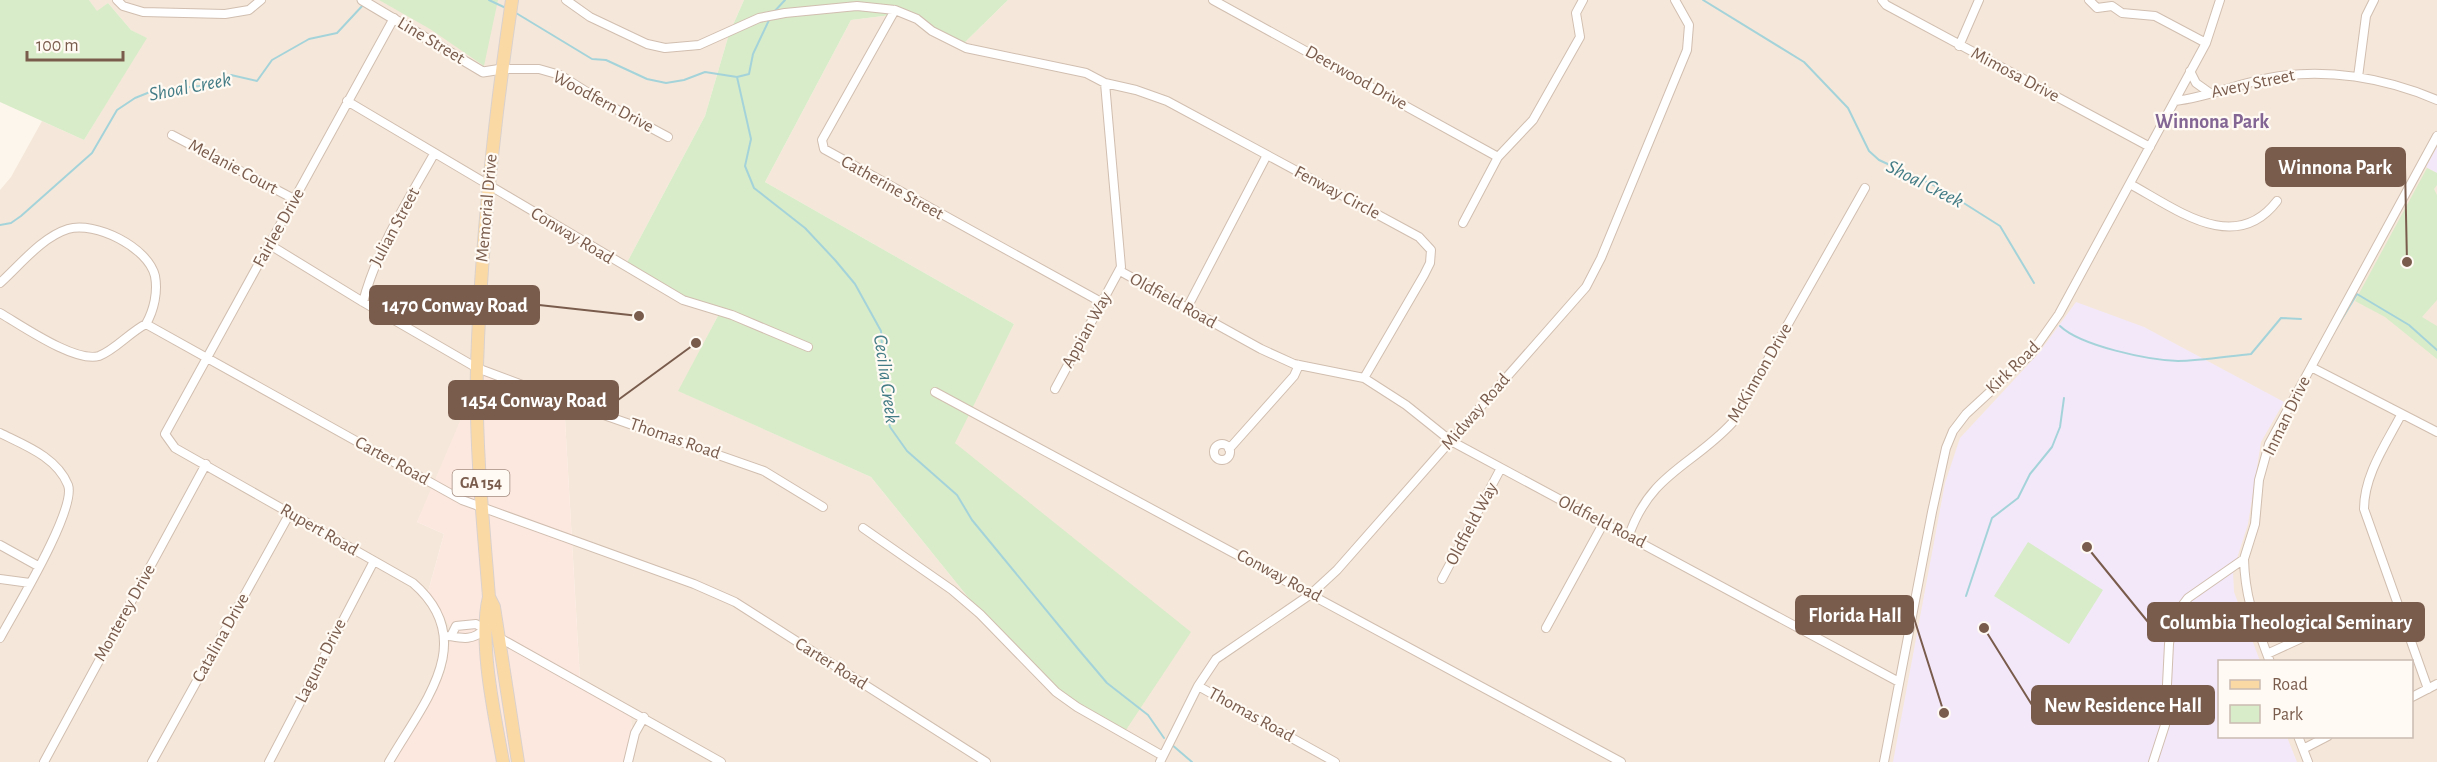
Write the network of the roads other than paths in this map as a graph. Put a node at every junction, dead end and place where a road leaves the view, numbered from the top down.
1 (117, 0) edge
2 (261, 0) edge
3 (362, 0) edge
4 (512, 0) edge
5 (566, 0) edge
6 (1213, 0) edge
7 (1583, 0) edge
8 (1675, 0) edge
9 (1881, 0) edge
10 (1979, 0) edge
11 (2089, 0) edge
12 (2220, 0) edge
13 (2374, 0) edge
14 (2112, 3) edge
15 (895, 10) junction
16 (394, 18) junction
17 (2206, 43) junction
18 (1959, 46) junction
19 (502, 69) junction
20 (2190, 71) junction
21 (2358, 77) junction
22 (1105, 83) junction
23 (2210, 93) junction
24 (2437, 100) edge
25 (347, 101) junction
26 (2175, 101) junction
27 (172, 135) dead end
28 (2437, 136) edge
29 (668, 137) dead end
30 (2150, 147) junction
31 (434, 154) junction
32 (1267, 155) junction
33 (1498, 157) junction
34 (2130, 184) junction
35 (488, 186) junction
36 (1865, 188) dead end
37 (294, 200) junction
38 (2277, 201) dead end
39 (1463, 223) dead end
40 (270, 244) junction
41 (1120, 271) junction
42 (0, 283) edge
43 (363, 302) junction
44 (1101, 302) junction
45 (1187, 308) junction
46 (0, 313) edge
47 (146, 324) junction
48 (808, 347) dead end
49 (207, 357) junction
50 (1299, 364) junction
51 (2311, 367) junction
52 (477, 368) junction
53 (1364, 378) junction
54 (1054, 389) dead end
55 (935, 392) dead end
56 (2400, 415) junction
57 (2437, 432) edge
58 (0, 433) edge
59 (165, 438) joint
60 (1451, 441) junction
61 (1229, 449) dead end
62 (206, 464) junction
63 (1501, 468) junction
64 (823, 507) dead end
65 (482, 509) junction
66 (290, 513) junction
67 (1603, 524) junction
68 (863, 528) dead end
69 (1629, 535) junction
70 (0, 545) edge
71 (2244, 559) junction
72 (374, 561) junction
73 (38, 566) junction
74 (0, 579) edge
75 (1442, 579) dead end
76 (30, 583) junction
77 (1311, 594) junction
78 (489, 597) junction
79 (2350, 616) dead end
80 (1546, 628) dead end
81 (485, 630) junction
82 (448, 636) junction
83 (499, 637) junction
84 (0, 638) edge
85 (2269, 658) edge
86 (1899, 682) junction
87 (2437, 684) edge
88 (1198, 686) junction
89 (2428, 689) junction
90 (2413, 696) edge
91 (644, 717) junction
92 (2299, 738) edge
93 (2324, 738) edge
94 (2303, 749) junction
95 (1161, 759) edge
96 (44, 762) edge
97 (152, 762) edge
98 (269, 762) edge
99 (389, 762) edge
100 (503, 762) edge
101 (518, 762) edge
102 (628, 762) edge
103 (722, 762) edge
104 (986, 762) edge
105 (1335, 762) edge
106 (1622, 762) edge
107 (1884, 762) edge
108 (2153, 762) edge
109 (2308, 762) edge

1 - 2 street
3 - 16 street, Line Street
4 - 19 main road, Memorial Drive / GA 154
5 - 15 street
6 - 33 street, Deerwood Drive
7 - 33 street
8 - 60 street, Midway Road
9 - 18 street, Mimosa Drive
10 - 18 street
11 - 14 street
12 - 17 street, Kirk Road
13 - 21 street
14 - 17 street
15 - 22 street
15 - 44 street, Catherine Street
16 - 19 street, Line Street
16 - 25 street, Fairlee Drive
17 - 20 street, Kirk Road
18 - 30 street, Mimosa Drive
19 - 29 street, Woodfern Drive
19 - 35 main road, Memorial Drive / GA 154
20 - 23 street
20 - 26 street, Kirk Road
21 - 23 street, Avery Street
21 - 24 street, Avery Street
22 - 32 street, Fenway Circle
22 - 41 street, Oldfield Road
23 - 26 street, Avery Street
25 - 31 street, Conway Road
25 - 37 street, Fairlee Drive
26 - 30 street, Kirk Road
27 - 37 street, Melanie Court
28 - 51 street, Inman Drive
30 - 34 street, Kirk Road
31 - 35 street, Conway Road
31 - 43 street, Julian Street
32 - 45 street
32 - 53 street, Fenway Circle
33 - 39 street
34 - 38 street
34 - 86 street, Kirk Road
35 - 48 street, Conway Road
35 - 52 main road, Memorial Drive / GA 154
36 - 69 street, McKinnon Drive
37 - 40 street, Fairlee Drive
40 - 43 street, Thomas Road
40 - 49 street, Fairlee Drive
41 - 44 street, Appian Way
41 - 45 street, Oldfield Road
42 - 47 street
43 - 52 street, Thomas Road
44 - 54 street, Appian Way
45 - 50 street, Oldfield Road
46 - 47 street
47 - 49 street, Carter Road
49 - 59 street, Fairlee Drive
49 - 65 street, Carter Road
50 - 53 street, Oldfield Road
50 - 61 street
51 - 56 street
51 - 71 street, Inman Drive
52 - 64 street, Thomas Road
52 - 65 main road, Memorial Drive / GA 154
53 - 60 street, Oldfield Road
55 - 77 street, Conway Road
56 - 57 street
56 - 89 street
58 - 73 street
59 - 62 street, Rupert Road
60 - 63 street, Oldfield Road
60 - 77 street, Midway Road
62 - 66 street, Rupert Road
62 - 96 street, Monterey Drive
63 - 67 street, Oldfield Road
63 - 75 street, Oldfield Way
65 - 78 main road, Memorial Drive / GA 154
65 - 104 street, Carter Road
66 - 72 street, Rupert Road
66 - 97 street, Catalina Drive
67 - 69 street, Oldfield Road
67 - 80 street
68 - 95 street
69 - 86 street, Oldfield Road
70 - 73 street
71 - 85 street, Inman Drive
71 - 108 street
72 - 82 street, Rupert Road
72 - 98 street, Laguna Drive
73 - 76 street
74 - 76 street
76 - 84 street
77 - 88 street, Midway Road
77 - 106 street, Conway Road
78 - 81 main road, Memorial Drive / GA 154
78 - 83 main road, Memorial Drive / GA 154
79 - 85 street
81 - 82 street
81 - 82 street
81 - 83 street
81 - 100 main road, Memorial Drive / GA 154
82 - 99 street, Rupert Road
83 - 91 street
83 - 101 main road, Memorial Drive / GA 154
86 - 107 street, Kirk Road
87 - 89 street
88 - 95 street, Midway Road
88 - 105 street, Thomas Road
89 - 90 street
91 - 102 street
91 - 103 street
92 - 94 street
93 - 94 street
94 - 109 street

